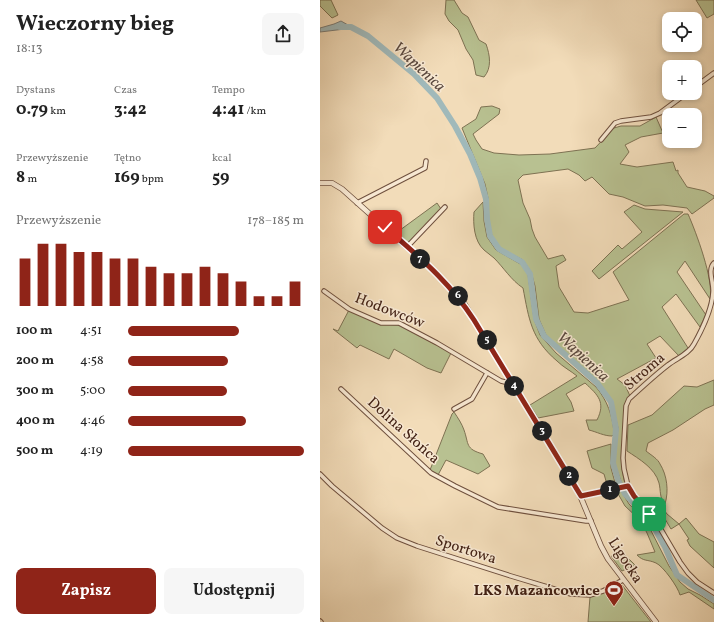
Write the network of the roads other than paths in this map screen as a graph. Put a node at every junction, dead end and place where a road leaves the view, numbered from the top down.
1 (714, 72) edge
2 (702, 81) edge
3 (678, 100) edge
4 (601, 140) dead end
5 (426, 161) dead end
6 (320, 183) edge
7 (357, 203) junction
8 (445, 207) dead end
9 (407, 247) junction
10 (714, 263) edge
11 (324, 290) dead end
12 (486, 372) junction
13 (511, 380) junction
14 (341, 389) dead end
15 (454, 409) dead end
16 (320, 474) edge
17 (628, 486) junction
18 (581, 496) junction
19 (591, 521) junction
20 (623, 580) junction
21 (714, 593) edge
22 (656, 622) edge

1 - 2 street
3 - 4 street
5 - 7 street
6 - 7 street, Ligocka
7 - 9 street, Ligocka
8 - 9 street
9 - 13 street, Ligocka
10 - 17 street, Stroma
11 - 12 street, Hodowców
12 - 13 street, Hodowców
12 - 15 street
13 - 18 street, Ligocka
14 - 19 street, Dolina Słońca
16 - 20 street, Sportowa
17 - 18 street
17 - 21 street
18 - 19 street, Ligocka
19 - 20 street, Ligocka
20 - 22 street, Ligocka

